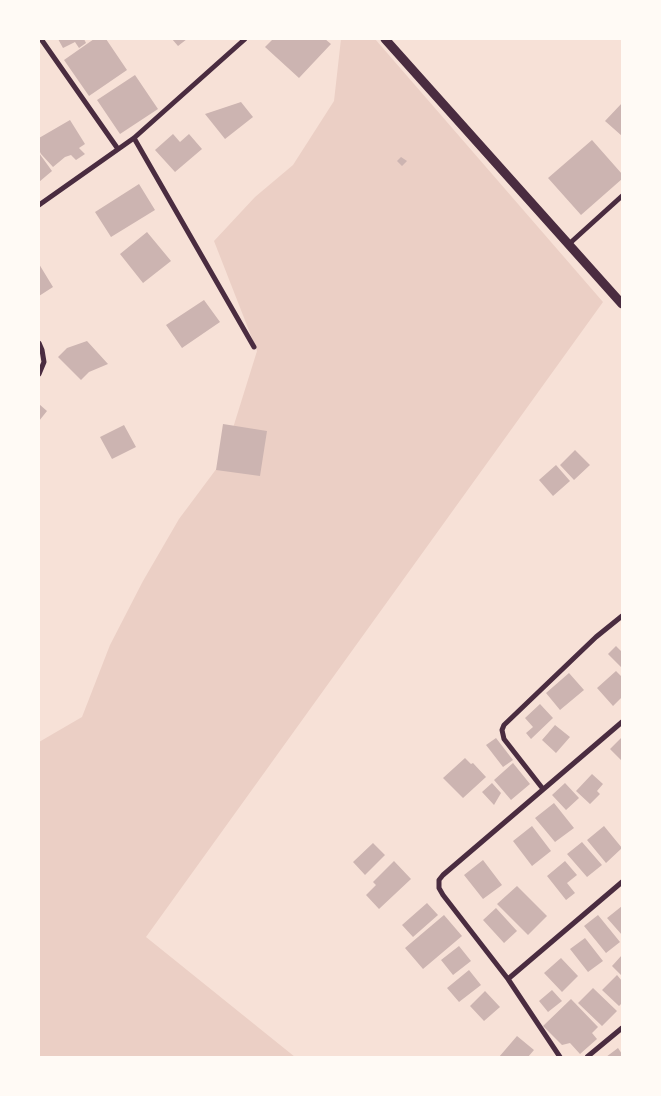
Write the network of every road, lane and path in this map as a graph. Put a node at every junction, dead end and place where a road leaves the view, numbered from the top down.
1 (41, 39) edge
2 (245, 39) edge
3 (385, 39) edge
4 (134, 138) junction
5 (118, 149) junction
6 (622, 196) edge
7 (39, 205) edge
8 (569, 244) junction
9 (622, 304) edge
10 (39, 344) edge
11 (254, 347) dead end
12 (39, 374) edge
13 (622, 616) edge
14 (622, 722) edge
15 (543, 789) junction
16 (622, 882) edge
17 (508, 979) junction
18 (622, 1028) edge
19 (560, 1057) edge
20 (587, 1057) edge

1 - 5 street
2 - 4 street
3 - 8 street
4 - 5 street
4 - 11 street
5 - 7 street
6 - 8 street
8 - 9 street
10 - 12 street
13 - 15 street
14 - 15 street
15 - 17 street
16 - 17 street
17 - 19 street
18 - 20 street

